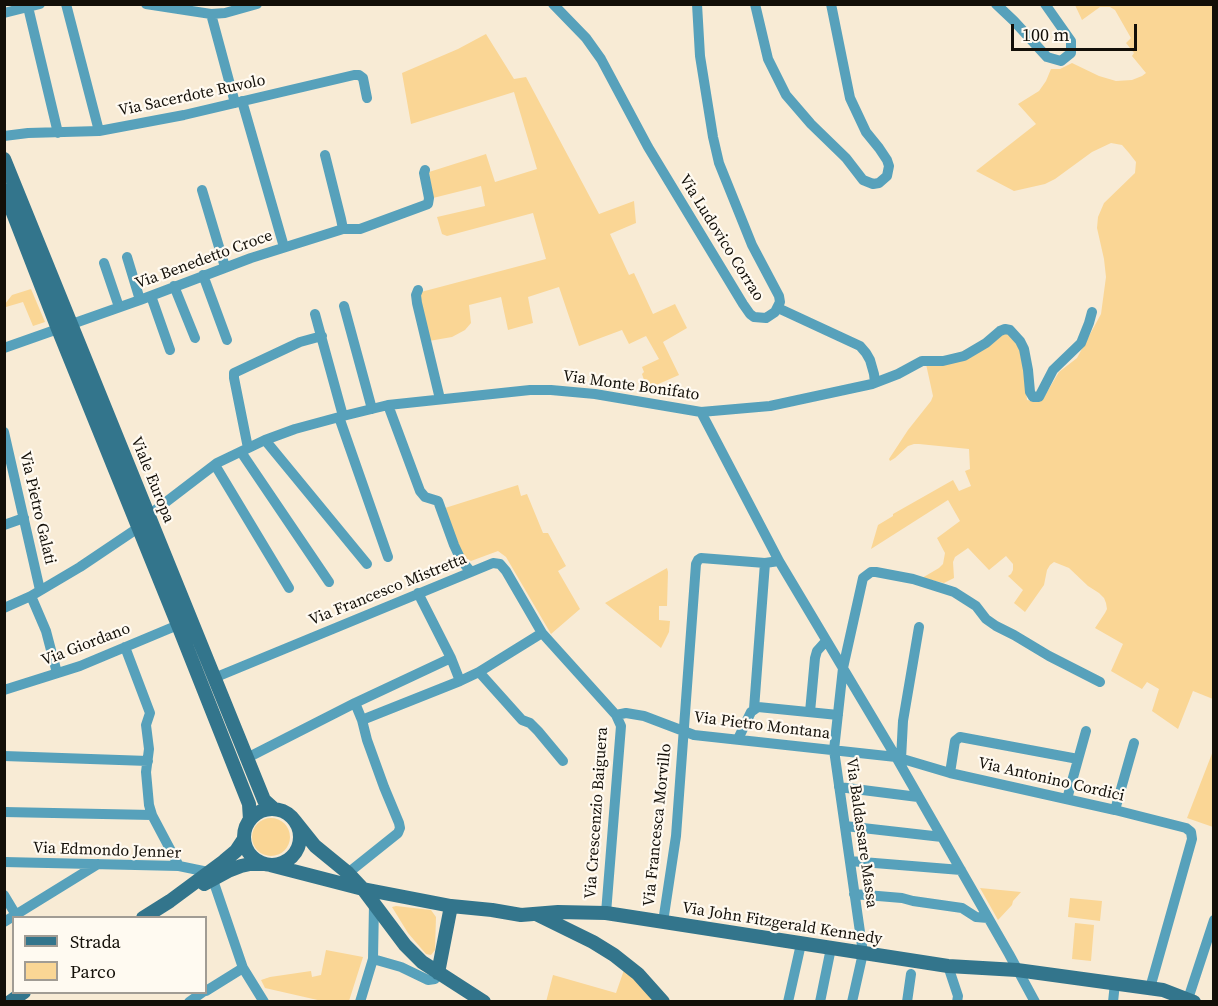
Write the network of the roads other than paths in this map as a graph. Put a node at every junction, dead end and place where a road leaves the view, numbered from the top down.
1 (40, 4) edge
2 (66, 4) edge
3 (146, 4) edge
4 (257, 4) edge
5 (553, 4) edge
6 (697, 4) edge
7 (755, 4) edge
8 (831, 4) edge
9 (996, 4) edge
10 (1045, 4) edge
11 (28, 7) junction
12 (4, 13) edge
13 (211, 14) junction
14 (367, 98) dead end
15 (239, 102) junction
16 (99, 131) junction
17 (58, 133) junction
18 (4, 136) edge
19 (325, 155) dead end
20 (4, 159) edge
21 (425, 170) dead end
22 (4, 190) edge
23 (202, 190) dead end
24 (343, 230) junction
25 (284, 247) junction
26 (127, 257) dead end
27 (104, 263) dead end
28 (225, 267) junction
29 (203, 275) junction
30 (174, 286) junction
31 (418, 290) dead end
32 (151, 296) junction
33 (140, 300) junction
34 (344, 306) dead end
35 (119, 307) junction
36 (778, 308) junction
37 (1092, 312) dead end
38 (315, 314) dead end
39 (64, 327) junction
40 (322, 336) junction
41 (195, 338) dead end
42 (227, 340) dead end
43 (4, 348) edge
44 (170, 350) dead end
45 (875, 383) junction
46 (440, 399) junction
47 (388, 405) junction
48 (372, 409) junction
49 (701, 412) junction
50 (341, 416) junction
51 (4, 432) edge
52 (265, 440) junction
53 (6, 449) edge
54 (245, 450) junction
55 (215, 465) junction
56 (10, 479) edge
57 (149, 515) junction
58 (24, 518) junction
59 (4, 525) edge
60 (138, 528) junction
61 (388, 556) dead end
62 (778, 561) junction
63 (765, 563) junction
64 (367, 564) dead end
65 (471, 572) junction
66 (329, 582) dead end
67 (289, 588) dead end
68 (36, 593) junction
69 (418, 593) junction
70 (4, 608) edge
71 (178, 625) junction
72 (919, 627) dead end
73 (542, 633) junction
74 (826, 641) junction
75 (125, 647) junction
76 (451, 658) junction
77 (843, 668) junction
78 (479, 672) junction
79 (57, 673) junction
80 (214, 678) junction
81 (460, 681) junction
82 (1100, 682) dead end
83 (4, 690) edge
84 (355, 703) junction
85 (754, 709) junction
86 (810, 712) junction
87 (838, 715) junction
88 (616, 716) junction
89 (362, 720) junction
90 (683, 731) junction
91 (1086, 731) dead end
92 (738, 739) junction
93 (1134, 743) dead end
94 (834, 750) junction
95 (4, 756) edge
96 (247, 758) junction
97 (899, 758) junction
98 (1078, 759) junction
99 (148, 760) junction
100 (563, 761) dead end
101 (950, 773) junction
102 (839, 787) junction
103 (918, 797) junction
104 (1067, 799) junction
105 (274, 809) junction
106 (1115, 810) junction
107 (4, 812) edge
108 (153, 815) junction
109 (250, 820) junction
110 (295, 821) junction
111 (845, 826) junction
112 (942, 837) junction
113 (244, 839) junction
114 (850, 861) junction
115 (6, 864) edge
116 (98, 864) junction
117 (267, 865) junction
118 (179, 866) junction
119 (961, 870) junction
120 (348, 873) junction
121 (211, 876) junction
122 (363, 889) junction
123 (854, 894) junction
124 (4, 895) edge
125 (374, 904) junction
126 (451, 906) junction
127 (606, 913) junction
128 (535, 914) junction
129 (16, 915) joint
130 (146, 916) edge
131 (988, 918) junction
132 (1214, 920) edge
133 (663, 922) junction
134 (801, 944) junction
135 (831, 948) junction
136 (863, 953) junction
137 (373, 959) junction
138 (948, 966) junction
139 (243, 968) junction
140 (1017, 970) junction
141 (438, 973) junction
142 (911, 974) dead end
143 (1115, 983) junction
144 (1149, 988) junction
145 (207, 990) edge
146 (1184, 999) edge
147 (662, 1001) edge
148 (264, 1002) edge
149 (360, 1002) edge
150 (484, 1002) edge
151 (788, 1002) edge
152 (820, 1002) edge
153 (852, 1002) edge
154 (908, 1002) edge
155 (957, 1002) edge
156 (1035, 1002) edge
157 (1113, 1002) edge

1 - 11 street
2 - 16 street
3 - 13 street
4 - 13 street
5 - 36 street, Via Ludovico Corrao
6 - 36 street, Via Ludovico Corrao
7 - 8 street
9 - 10 street
11 - 12 street
11 - 17 street
13 - 15 street
14 - 15 street, Via Sacerdote Ruvolo
15 - 16 street, Via Sacerdote Ruvolo
15 - 25 street
16 - 17 street, Via Sacerdote Ruvolo
17 - 18 street, Via Sacerdote Ruvolo
19 - 24 street
20 - 39 street, Viale Europa
21 - 24 street, Via Benedetto Croce
22 - 39 street, Viale Europa
23 - 28 street
24 - 25 street, Via Benedetto Croce
25 - 28 street, Via Benedetto Croce
26 - 33 street
27 - 35 street
28 - 29 street, Via Benedetto Croce
29 - 30 street, Via Benedetto Croce
29 - 42 street
30 - 32 street, Via Benedetto Croce
30 - 41 street
31 - 46 street
32 - 33 street, Via Benedetto Croce
32 - 44 street
33 - 35 street, Via Benedetto Croce
34 - 48 street
35 - 39 street, Via Benedetto Croce
36 - 45 street
37 - 45 street, Via Monte Bonifato
38 - 40 street
39 - 43 street, Via Benedetto Croce
39 - 57 street, Viale Europa
39 - 60 street, Viale Europa
40 - 50 street
40 - 54 street
45 - 49 street, Via Monte Bonifato
46 - 47 street, Via Monte Bonifato
46 - 49 street, Via Monte Bonifato
47 - 48 street, Via Monte Bonifato
47 - 65 street
48 - 50 street, Via Monte Bonifato
49 - 62 street
50 - 52 street, Via Monte Bonifato
50 - 61 street
51 - 53 street, Via Pietro Galati
52 - 54 street, Via Monte Bonifato
52 - 64 street
53 - 56 street, Via Pietro Galati
54 - 55 street, Via Monte Bonifato
54 - 66 street
55 - 57 street, Via Monte Bonifato
55 - 67 street
56 - 58 street, Via Pietro Galati
57 - 80 street, Viale Europa
58 - 59 street
58 - 68 street, Via Pietro Galati
60 - 68 street
60 - 71 street, Viale Europa
62 - 63 street
62 - 74 street
63 - 85 street
63 - 90 street, Via Francesca Morvillo
65 - 69 street, Via Francesco Mistretta
65 - 73 street, Via Francesco Mistretta
68 - 70 street
68 - 79 street, Via Pietro Galati
69 - 76 street
69 - 80 street, Via Francesco Mistretta
71 - 75 street, Via Giordano
71 - 109 street, Viale Europa
72 - 97 street
73 - 78 street
73 - 88 street
74 - 77 street
74 - 86 street
75 - 79 street, Via Giordano
75 - 99 street
76 - 81 street
76 - 84 street
77 - 82 street, Via Baldassare Massa
77 - 87 street, Via Baldassare Massa
77 - 97 street
78 - 81 street
78 - 100 street
79 - 83 street, Via Giordano
80 - 96 street, Viale Europa
81 - 89 street
84 - 89 street
84 - 96 street
85 - 86 street
85 - 92 street
86 - 87 street
87 - 94 street, Via Baldassare Massa
88 - 90 street, Via Pietro Montana
88 - 127 street, Via Crescenzio Baiguera
89 - 120 street
90 - 92 street, Via Pietro Montana
90 - 133 street, Via Francesca Morvillo
91 - 98 street
92 - 94 street, Via Pietro Montana
93 - 106 street
94 - 97 street, Via Pietro Montana
94 - 102 street, Via Baldassare Massa
95 - 99 street
96 - 105 street, Viale Europa
97 - 101 street, Via Antonino Cordici
97 - 103 street
98 - 101 street
98 - 104 street
99 - 108 street
101 - 104 street, Via Antonino Cordici
102 - 103 street
102 - 111 street, Via Baldassare Massa
103 - 112 street
104 - 106 street, Via Antonino Cordici
105 - 109 street
105 - 110 street
106 - 144 street, Via Antonino Cordici
107 - 108 street
108 - 118 street
109 - 113 street
110 - 117 street
110 - 120 street
111 - 112 street
111 - 114 street, Via Baldassare Massa
112 - 119 street
113 - 117 street
113 - 121 street
114 - 119 street
114 - 123 street, Via Baldassare Massa
115 - 116 street, Via Edmondo Jenner
116 - 118 street, Via Edmondo Jenner
116 - 129 street
117 - 121 street
117 - 122 street, Via John Fitzgerald Kennedy
118 - 121 street, Via Edmondo Jenner
119 - 131 street
120 - 122 street
121 - 130 street
121 - 139 street
122 - 125 street
122 - 126 street, Via John Fitzgerald Kennedy
123 - 131 street
123 - 136 street, Via Baldassare Massa
124 - 129 street
125 - 137 street
125 - 141 street
126 - 128 street, Via John Fitzgerald Kennedy
126 - 141 street
127 - 128 street, Via John Fitzgerald Kennedy
127 - 133 street, Via John Fitzgerald Kennedy
128 - 147 street
131 - 140 street
132 - 146 street
133 - 134 street, Via John Fitzgerald Kennedy
134 - 135 street, Via John Fitzgerald Kennedy
134 - 151 street
135 - 136 street, Via John Fitzgerald Kennedy
135 - 152 street
136 - 138 street, Via John Fitzgerald Kennedy
136 - 153 street, Via Baldassare Massa
137 - 141 street
137 - 149 street
138 - 140 street, Via John Fitzgerald Kennedy
138 - 155 street
139 - 145 street
139 - 148 street
140 - 143 street, Via John Fitzgerald Kennedy
140 - 156 street
141 - 150 street
142 - 154 street
143 - 144 street, Via John Fitzgerald Kennedy
143 - 157 street
144 - 146 street, Via John Fitzgerald Kennedy

